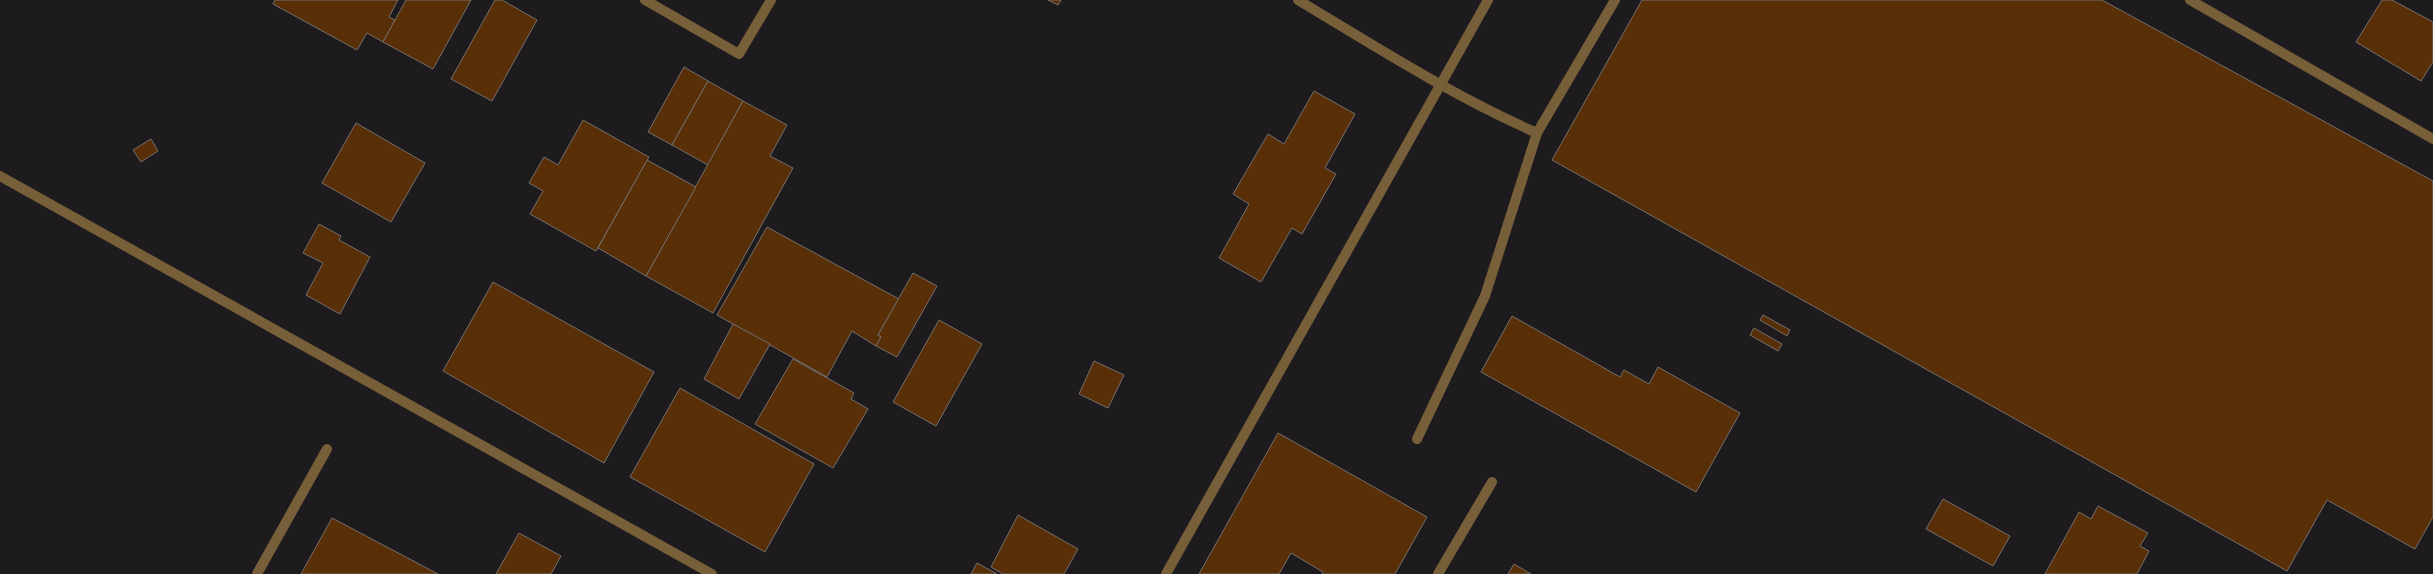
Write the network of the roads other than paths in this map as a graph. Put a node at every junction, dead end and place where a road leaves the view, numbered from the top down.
1 (645, 0) edge
2 (771, 0) edge
3 (1298, 0) edge
4 (1488, 0) edge
5 (1615, 0) edge
6 (2190, 0) edge
7 (1441, 86) junction
8 (1537, 133) junction
9 (2433, 139) edge
10 (0, 176) edge
11 (1417, 439) dead end
12 (327, 449) dead end
13 (1492, 482) dead end
14 (257, 574) edge
15 (712, 574) edge
16 (1166, 574) edge
17 (1438, 574) edge

1 - 2 lane
3 - 7 lane
4 - 7 lane
5 - 8 lane
6 - 9 lane
7 - 8 lane
7 - 16 lane
8 - 11 lane
10 - 15 lane
12 - 14 lane
13 - 17 lane

